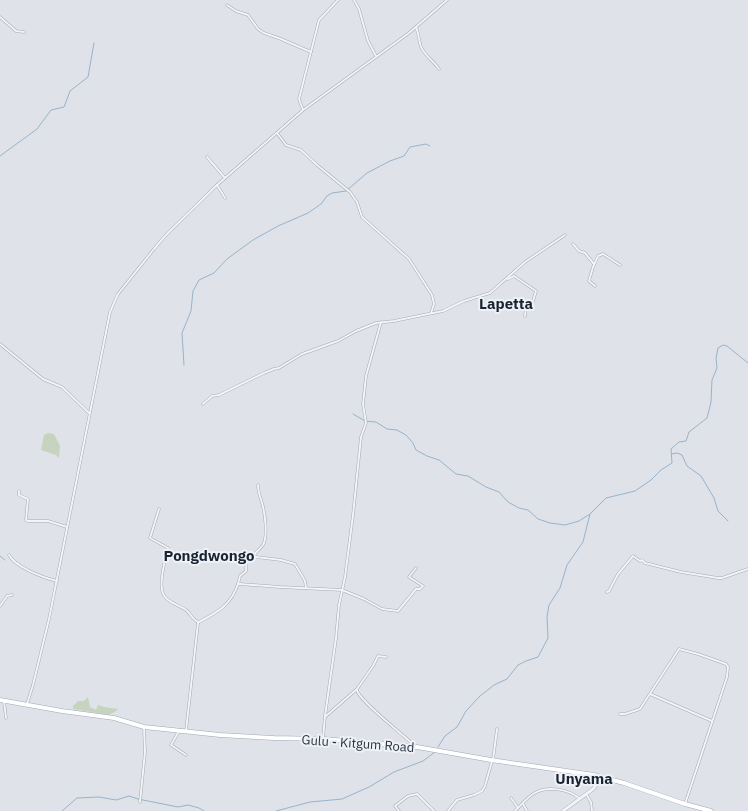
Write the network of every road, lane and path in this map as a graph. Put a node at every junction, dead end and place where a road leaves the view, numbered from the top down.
1 (338, 0) edge
2 (354, 0) edge
3 (447, 0) edge
4 (227, 5) dead end
5 (0, 17) edge
6 (416, 27) junction
7 (24, 32) dead end
8 (311, 52) junction
9 (376, 56) junction
10 (439, 69) dead end
11 (303, 110) junction
12 (277, 133) junction
13 (207, 157) dead end
14 (225, 178) junction
15 (218, 185) junction
16 (225, 198) dead end
17 (565, 235) dead end
18 (573, 244) dead end
19 (594, 264) junction
20 (620, 265) dead end
21 (505, 281) junction
22 (595, 286) dead end
23 (431, 313) junction
24 (525, 316) dead end
25 (381, 322) junction
26 (0, 344) edge
27 (203, 404) dead end
28 (89, 413) junction
29 (258, 485) dead end
30 (19, 491) dead end
31 (159, 509) dead end
32 (67, 527) junction
33 (9, 554) dead end
34 (252, 557) junction
35 (416, 568) dead end
36 (748, 569) edge
37 (57, 581) junction
38 (238, 584) junction
39 (306, 588) junction
40 (342, 590) junction
41 (607, 592) dead end
42 (12, 596) dead end
43 (0, 606) edge
44 (198, 623) junction
45 (386, 657) dead end
46 (357, 689) junction
47 (650, 694) junction
48 (2, 700) edge
49 (27, 704) junction
50 (620, 714) dead end
51 (325, 716) junction
52 (6, 718) dead end
53 (712, 721) junction
54 (144, 727) junction
55 (497, 729) dead end
56 (179, 730) junction
57 (186, 731) junction
58 (323, 739) junction
59 (417, 747) junction
60 (186, 755) dead end
61 (493, 760) junction
62 (602, 777) junction
63 (586, 794) junction
64 (511, 798) dead end
65 (580, 798) junction
66 (140, 802) dead end
67 (523, 804) junction
68 (685, 804) junction
69 (518, 808) junction
70 (399, 811) edge
71 (434, 811) edge
72 (448, 811) edge
73 (515, 811) edge
74 (527, 811) edge
75 (563, 811) edge
76 (592, 811) edge
77 (711, 811) edge

1 - 8 street
2 - 9 street
3 - 6 street
4 - 8 street
5 - 7 street
6 - 9 street
6 - 10 street
8 - 11 street
9 - 11 street
11 - 12 street
12 - 14 street
12 - 23 street
13 - 14 street
14 - 15 street
15 - 16 street
15 - 28 street
17 - 21 street
18 - 19 street
19 - 20 street
19 - 22 street
21 - 23 street
21 - 24 street
23 - 25 street
25 - 27 street
25 - 40 street
26 - 28 street
28 - 32 street
29 - 34 street
30 - 32 street
31 - 44 street
32 - 37 street
33 - 37 street
34 - 38 street
34 - 39 street
35 - 40 street
36 - 41 street
37 - 49 street
38 - 39 street
38 - 44 street
39 - 40 street
40 - 51 street
42 - 43 street
44 - 57 street
45 - 46 street
46 - 51 street
46 - 59 street
47 - 50 street
47 - 53 street
47 - 53 street
48 - 49 main road, Gulu - Kitgum Road
48 - 52 street
49 - 54 main road, Gulu - Kitgum Road
51 - 58 street
53 - 68 street
54 - 56 main road, Gulu - Kitgum Road
54 - 66 street
55 - 61 street
56 - 57 main road, Gulu - Kitgum Road
56 - 60 street
57 - 58 main road, Gulu - Kitgum Road
58 - 59 main road, Gulu - Kitgum Road
59 - 61 main road, Gulu - Kitgum Road
61 - 62 main road, Gulu - Kitgum Road
61 - 72 street
62 - 63 street
62 - 68 main road, Gulu - Kitgum Road
63 - 65 street
63 - 76 street
64 - 69 street
65 - 67 street
65 - 75 street
67 - 69 street
67 - 74 street
68 - 77 main road, Gulu - Kitgum Road
69 - 73 street
70 - 71 street

